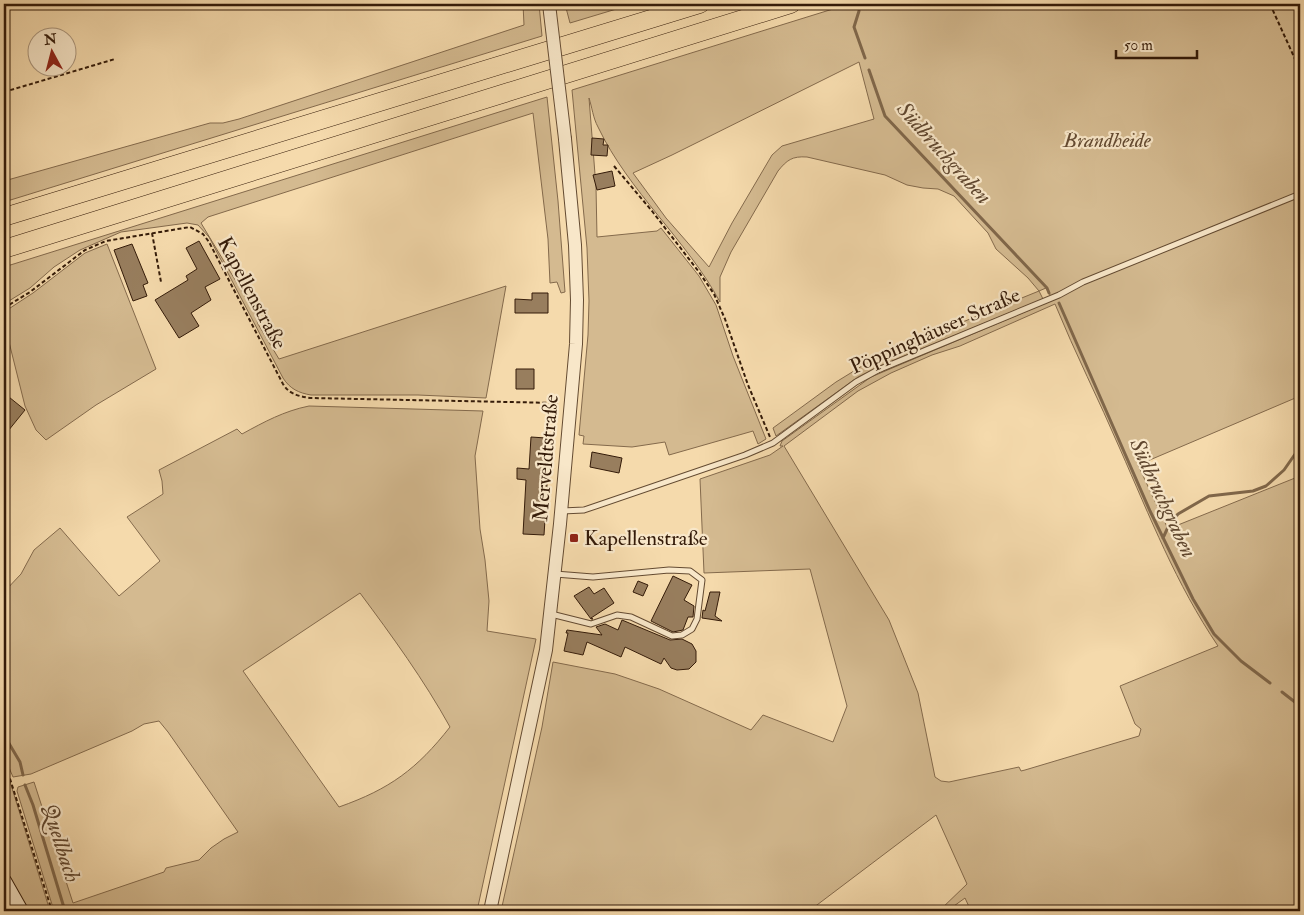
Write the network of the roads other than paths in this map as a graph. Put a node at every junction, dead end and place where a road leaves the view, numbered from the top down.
1 (549, 4) edge
2 (700, 4) edge
3 (791, 4) edge
4 (1300, 194) edge
5 (5, 216) edge
6 (4, 249) edge
7 (561, 511) junction
8 (554, 574) junction
9 (550, 614) junction
10 (4, 881) edge
11 (21, 911) edge
12 (490, 911) edge

1 - 7 street, Merveldtstraße, bridge
2 - 5 highway
3 - 6 highway
4 - 7 lane, Pöppinghäuser Straße
7 - 8 street, Merveldtstraße
8 - 9 street, Merveldtstraße
8 - 9 lane
9 - 12 street, Merveldtstraße
10 - 11 main road

